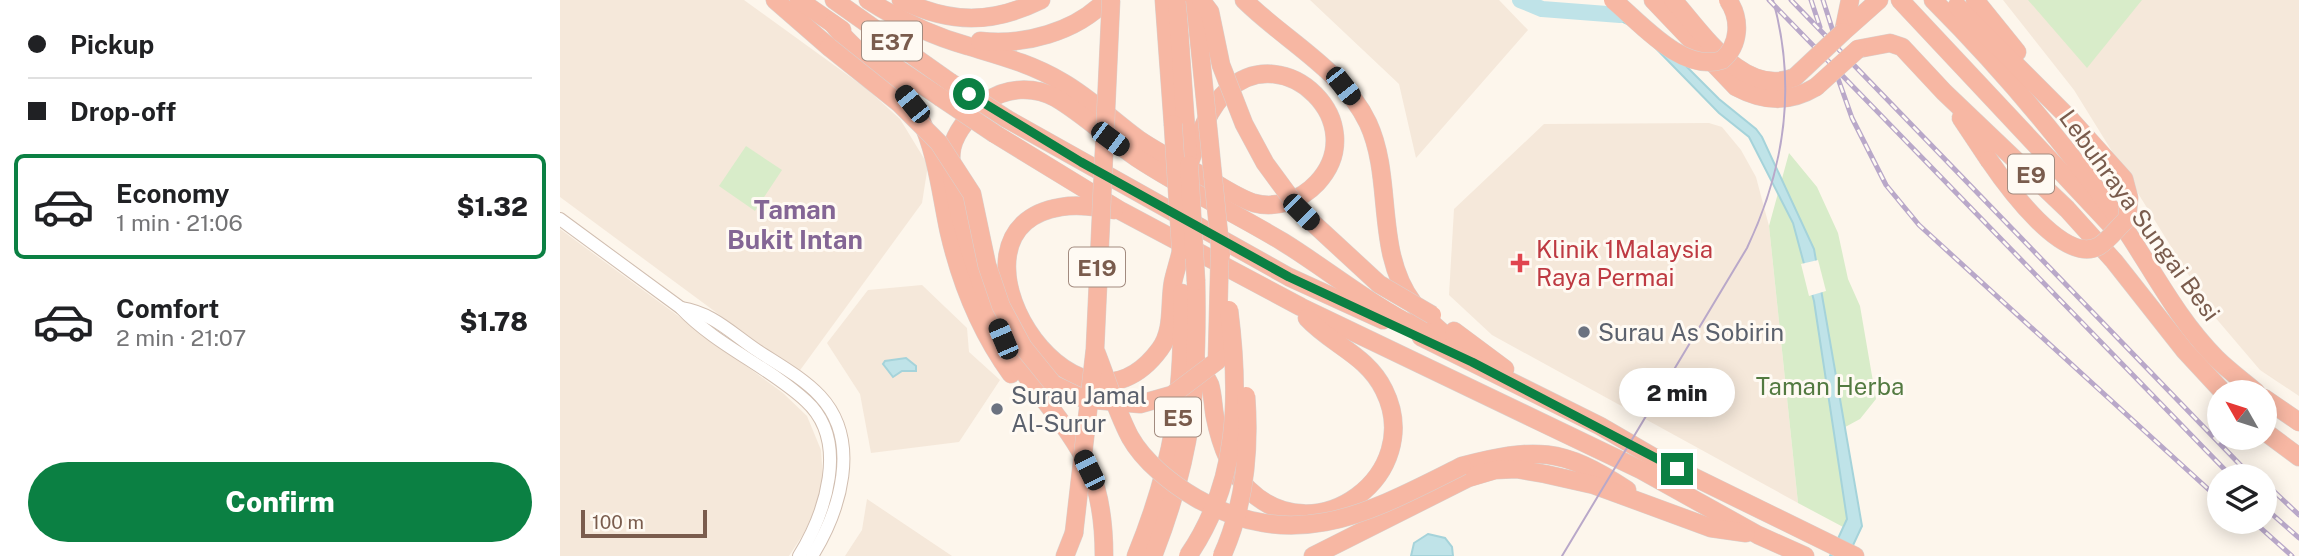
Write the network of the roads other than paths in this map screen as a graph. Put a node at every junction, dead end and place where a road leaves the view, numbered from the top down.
1 (775, 0) edge
2 (799, 0) edge
3 (834, 0) edge
4 (868, 0) edge
5 (902, 0) edge
6 (1041, 0) edge
7 (1086, 0) edge
8 (1109, 0) edge
9 (1164, 0) edge
10 (1177, 0) edge
11 (1195, 0) edge
12 (1201, 0) edge
13 (1244, 0) edge
14 (1613, 0) edge
15 (1653, 0) edge
16 (1673, 0) edge
17 (1728, 0) edge
18 (1850, 0) edge
19 (1886, 0) edge
20 (1900, 0) edge
21 (1933, 0) edge
22 (1975, 0) edge
23 (1873, 3) edge
24 (1955, 3) edge
25 (834, 24) junction
26 (1052, 32) junction
27 (1843, 32) junction
28 (957, 41) junction
29 (1985, 52) junction
30 (945, 90) junction
31 (1944, 92) junction
32 (2070, 119) junction
33 (1189, 165) junction
34 (1121, 211) junction
35 (560, 219) edge
36 (1220, 244) junction
37 (1181, 251) junction
38 (2114, 261) junction
39 (2147, 266) junction
40 (1189, 276) junction
41 (1301, 307) junction
42 (698, 317) junction
43 (1432, 342) junction
44 (1094, 349) junction
45 (1234, 349) junction
46 (1197, 362) junction
47 (1472, 362) junction
48 (2212, 380) edge
49 (2242, 380) edge
50 (1549, 402) junction
51 (2277, 407) edge
52 (2299, 422) edge
53 (1063, 427) junction
54 (2277, 440) edge
55 (2299, 457) edge
56 (1647, 503) junction
57 (1074, 533) junction
58 (1758, 535) junction
59 (1801, 554) edge
60 (799, 556) edge
61 (812, 556) edge
62 (1065, 556) edge
63 (1073, 556) edge
64 (1104, 556) edge
65 (1136, 556) edge
66 (1153, 556) edge
67 (1188, 556) edge
68 (1222, 556) edge
69 (1313, 556) edge
70 (1855, 556) edge

1 - 36 highway, bridge
2 - 25 highway, E37
3 - 30 highway, E37
4 - 28 highway
5 - 6 highway
7 - 26 highway
8 - 26 highway
8 - 44 highway, E19, bridge
9 - 37 highway, E5, bridge
10 - 33 highway, E5
11 - 36 highway, bridge
12 - 50 highway, bridge
13 - 47 highway
14 - 17 highway, bridge
15 - 31 highway, Lebuhraya Sungai Besi / E9, bridge
16 - 27 highway, bridge
18 - 27 highway
19 - 38 highway
20 - 39 highway
21 - 29 highway, Lebuhraya Sungai Besi / E9
22 - 32 highway
23 - 27 highway
24 - 29 highway
24 - 32 highway
25 - 30 highway, E37
25 - 53 highway
26 - 28 highway
28 - 33 highway
29 - 39 highway, Lebuhraya Sungai Besi / E9
30 - 34 highway, E37, bridge
30 - 43 highway, E37, bridge
31 - 32 highway, bridge
31 - 38 highway, Lebuhraya Sungai Besi / E9
33 - 40 highway, E5, bridge
34 - 37 highway
34 - 41 highway, E37
35 - 42 street
36 - 45 highway, bridge
37 - 40 highway, E5
38 - 48 highway, Lebuhraya Sungai Besi / E9
39 - 49 highway, Lebuhraya Sungai Besi / E9
40 - 46 highway, E5
40 - 65 highway, E5
41 - 46 highway
41 - 58 highway, E37
42 - 60 street
42 - 61 street
43 - 47 highway, E37
43 - 53 highway
44 - 56 highway, bridge
44 - 57 highway, E19, bridge
45 - 67 highway, bridge
45 - 68 highway, bridge
46 - 66 highway, E5
47 - 50 highway, E37
50 - 70 highway, E37
51 - 52 highway
53 - 64 highway
54 - 55 highway
56 - 58 highway
56 - 69 highway
57 - 62 highway
57 - 63 highway, E19
58 - 59 highway, E37

